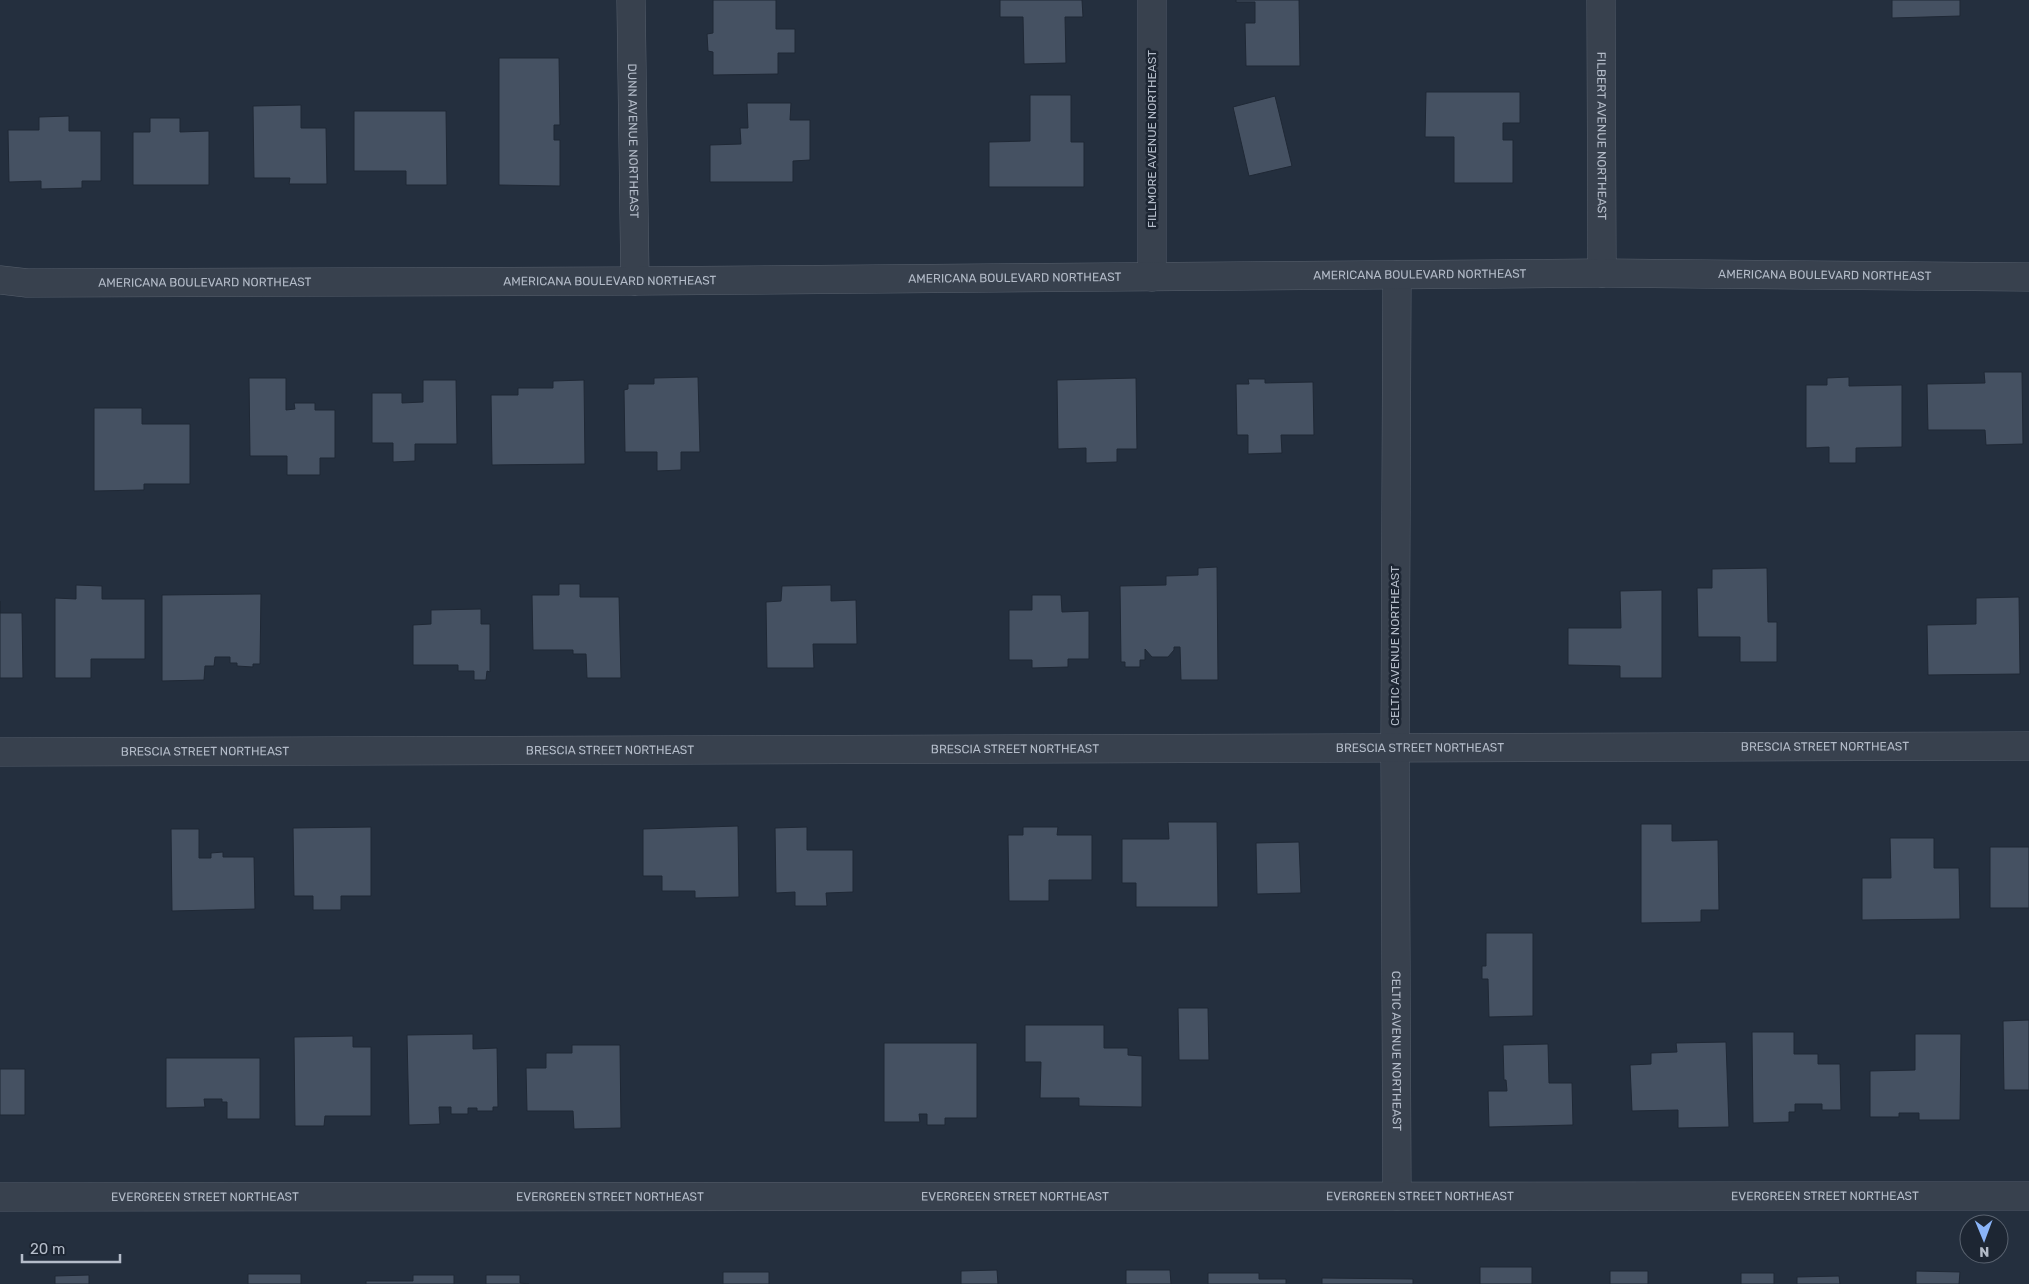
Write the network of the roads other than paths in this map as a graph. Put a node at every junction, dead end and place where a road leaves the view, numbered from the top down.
1 (631, 0) edge
2 (1152, 0) edge
3 (1601, 0) edge
4 (1602, 273) junction
5 (1396, 275) junction
6 (1152, 277) junction
7 (2029, 277) edge
8 (0, 280) edge
9 (634, 281) junction
10 (2029, 746) edge
11 (1395, 749) junction
12 (0, 752) edge
13 (1397, 1196) junction
14 (2029, 1196) edge
15 (0, 1197) edge

1 - 9 street, DUNN AVENUE NORTHEAST
2 - 6 street, FILLMORE AVENUE NORTHEAST
3 - 4 street, FILBERT AVENUE NORTHEAST
4 - 5 street, AMERICANA BOULEVARD NORTHEAST
4 - 7 street, AMERICANA BOULEVARD NORTHEAST
5 - 6 street, AMERICANA BOULEVARD NORTHEAST
5 - 11 street, CELTIC AVENUE NORTHEAST
6 - 9 street, AMERICANA BOULEVARD NORTHEAST
8 - 9 street, AMERICANA BOULEVARD NORTHEAST
10 - 11 street, BRESCIA STREET NORTHEAST
11 - 12 street, BRESCIA STREET NORTHEAST
11 - 13 street, CELTIC AVENUE NORTHEAST
13 - 14 street, EVERGREEN STREET NORTHEAST
13 - 15 street, EVERGREEN STREET NORTHEAST

